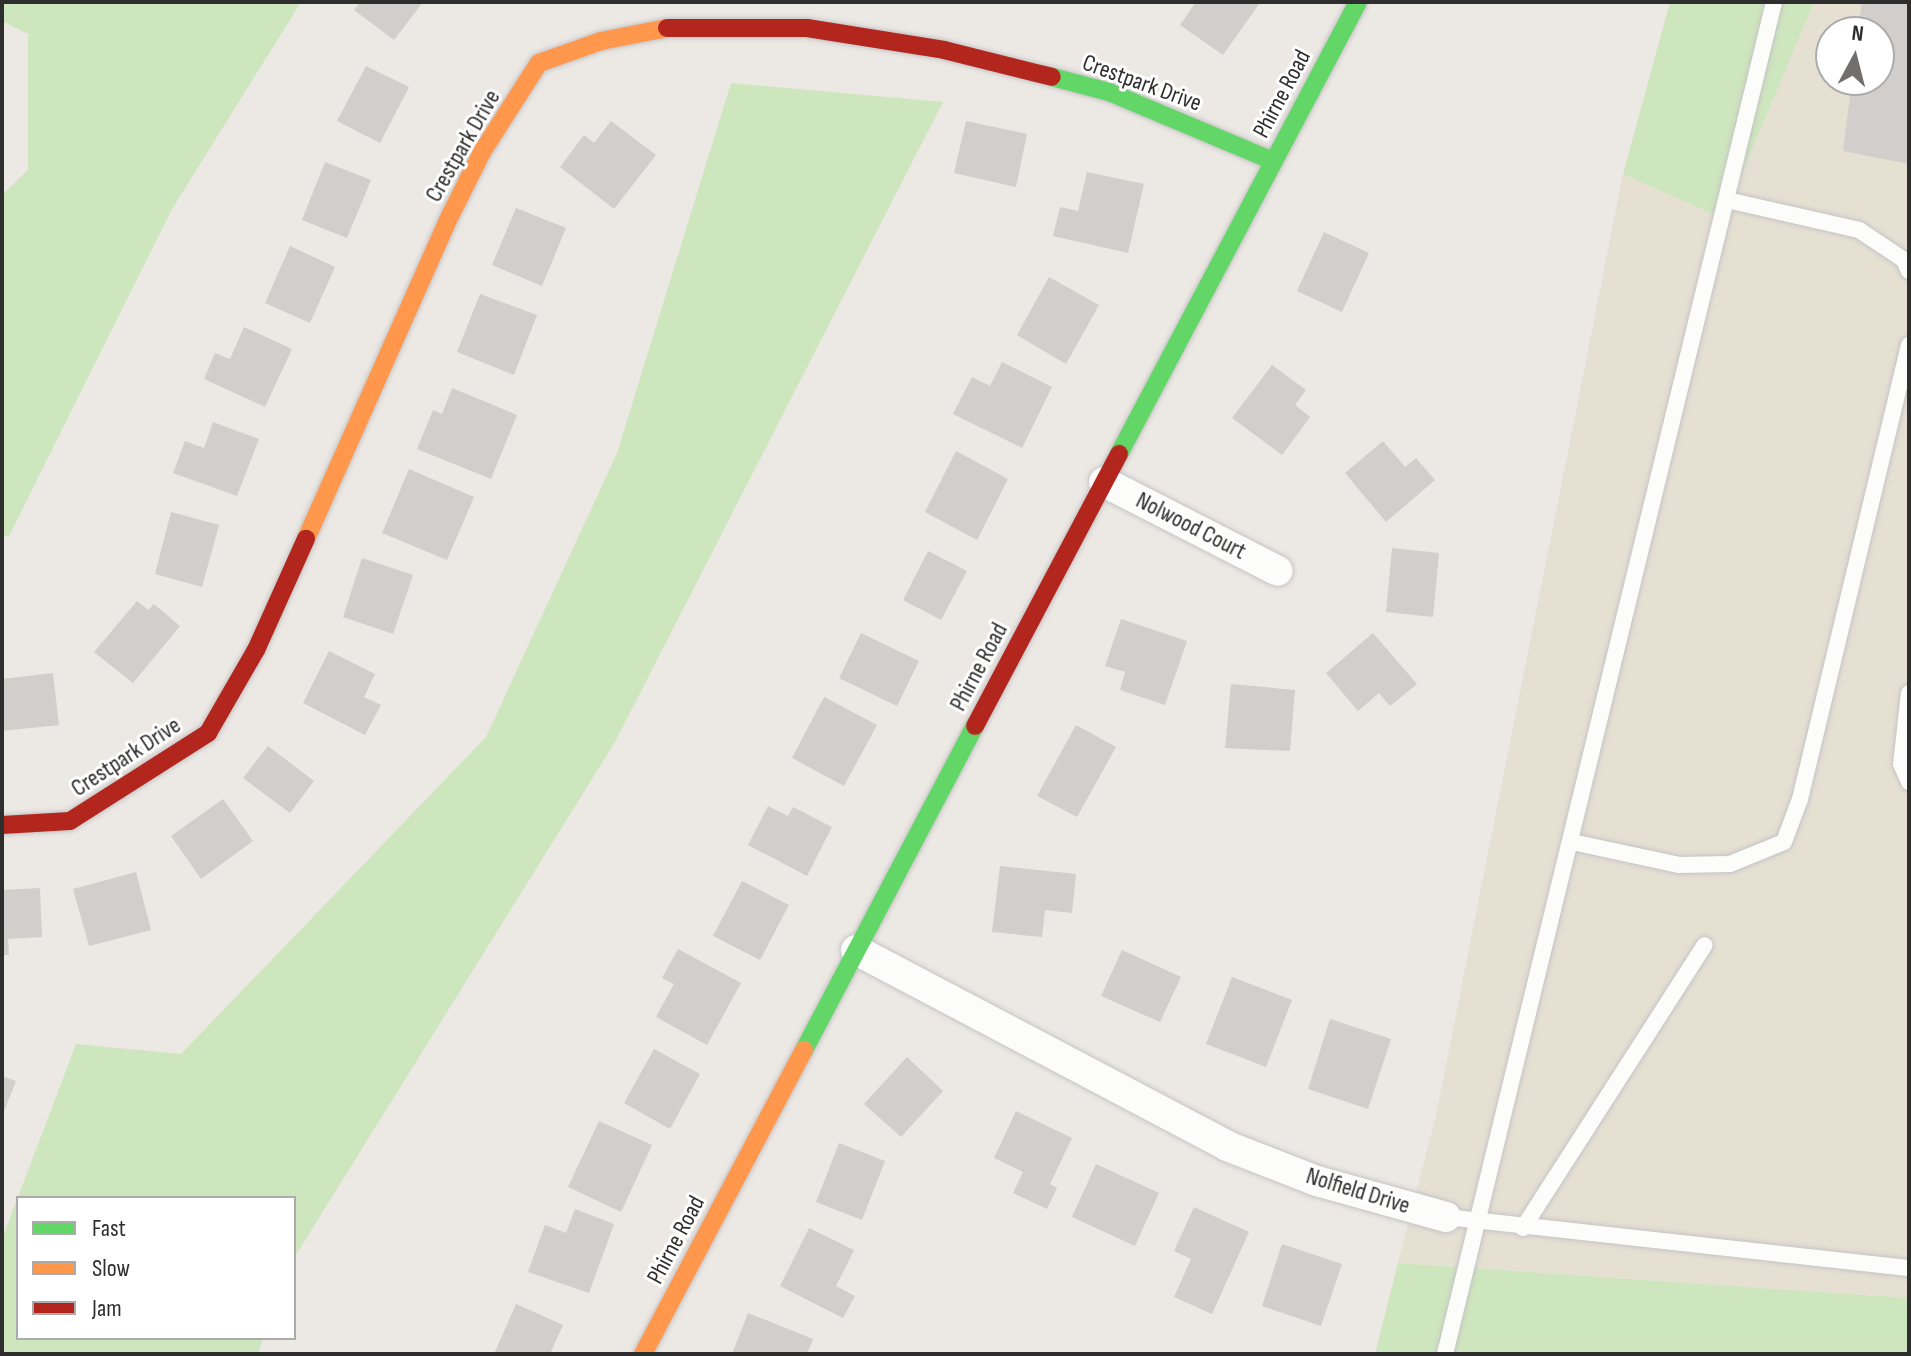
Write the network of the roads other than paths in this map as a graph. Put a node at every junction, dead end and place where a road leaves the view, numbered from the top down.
1 (1358, 2) edge
2 (1774, 2) edge
3 (1273, 161) junction
4 (1727, 200) junction
5 (1909, 271) edge
6 (1909, 345) edge
7 (1104, 482) junction
8 (1278, 571) dead end
9 (1909, 693) edge
10 (1909, 782) edge
11 (2, 825) edge
12 (1572, 842) junction
13 (1705, 945) dead end
14 (856, 950) junction
15 (1446, 1217) joint
16 (1478, 1222) junction
17 (1523, 1228) junction
18 (1909, 1268) edge
19 (643, 1354) edge
20 (1445, 1354) edge

1 - 3 street, Phirne Road
2 - 4 lane
3 - 7 street, Phirne Road
3 - 11 street, Crestpark Drive
4 - 5 lane
4 - 12 lane
6 - 12 lane
7 - 8 street, Nolwood Court
7 - 14 street, Phirne Road
9 - 10 lane
12 - 16 lane
13 - 17 lane
14 - 15 street, Nolfield Drive
14 - 19 street, Phirne Road
15 - 16 lane, Nolfield Drive
16 - 17 lane, Nolfield Drive
16 - 20 lane
17 - 18 lane, Nolfield Drive

